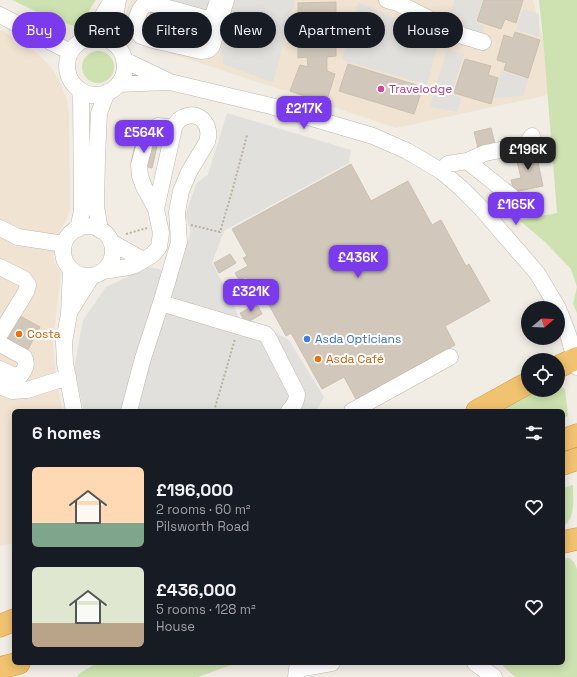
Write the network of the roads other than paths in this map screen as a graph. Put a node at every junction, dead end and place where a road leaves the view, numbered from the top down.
1 (112, 0) edge
2 (118, 0) edge
3 (218, 0) edge
4 (226, 0) edge
5 (387, 0) edge
6 (105, 12) edge
7 (116, 12) edge
8 (0, 15) edge
9 (483, 42) dead end
10 (74, 46) edge
11 (119, 48) edge
12 (70, 52) junction
13 (124, 60) junction
14 (170, 82) junction
15 (113, 88) junction
16 (81, 91) junction
17 (174, 128) junction
18 (532, 136) dead end
19 (467, 161) junction
20 (441, 171) junction
21 (526, 208) dead end
22 (157, 216) junction
23 (0, 228) edge
24 (78, 228) junction
25 (106, 237) junction
26 (64, 244) junction
27 (143, 260) junction
28 (0, 267) edge
29 (72, 270) junction
30 (98, 273) junction
31 (554, 301) edge
32 (161, 303) junction
33 (68, 314) junction
34 (565, 326) edge
35 (0, 334) edge
36 (0, 344) edge
37 (450, 357) dead end
38 (572, 363) edge
39 (0, 369) edge
40 (68, 377) junction
41 (0, 386) edge
42 (521, 387) edge
43 (74, 409) edge
44 (130, 409) edge
45 (291, 409) edge
46 (356, 409) edge
47 (480, 409) edge
48 (577, 435) edge
49 (565, 439) edge
50 (577, 459) edge
51 (565, 463) edge
52 (577, 539) edge
53 (565, 542) edge
54 (12, 621) edge
55 (0, 626) edge
56 (12, 629) edge
57 (0, 633) edge
58 (12, 662) edge
59 (12, 664) edge
60 (318, 665) edge
61 (478, 665) edge
62 (0, 667) edge
63 (296, 677) edge
64 (494, 677) edge

1 - 6 street
2 - 7 street
3 - 4 street
5 - 9 street
8 - 12 street
10 - 12 street
11 - 13 street
12 - 16 street
13 - 14 street
13 - 15 street
14 - 15 street
14 - 20 street
15 - 16 street
15 - 25 street
16 - 24 street
17 - 22 street
17 - 22 street
17 - 32 street
18 - 19 street
19 - 20 street
19 - 21 street
20 - 31 street
22 - 27 street
23 - 26 street
24 - 25 street
24 - 26 street
25 - 27 street
25 - 30 street
26 - 29 street
27 - 30 street
28 - 35 street
29 - 30 street
29 - 33 street
30 - 33 street
32 - 44 street
32 - 45 street
33 - 40 street
34 - 38 street
36 - 39 street
37 - 46 street
40 - 41 street
40 - 43 street
42 - 47 highway
48 - 49 highway
50 - 51 highway
52 - 53 highway
54 - 55 highway
56 - 57 highway
58 - 62 highway
59 - 62 highway
60 - 63 street
61 - 64 street

